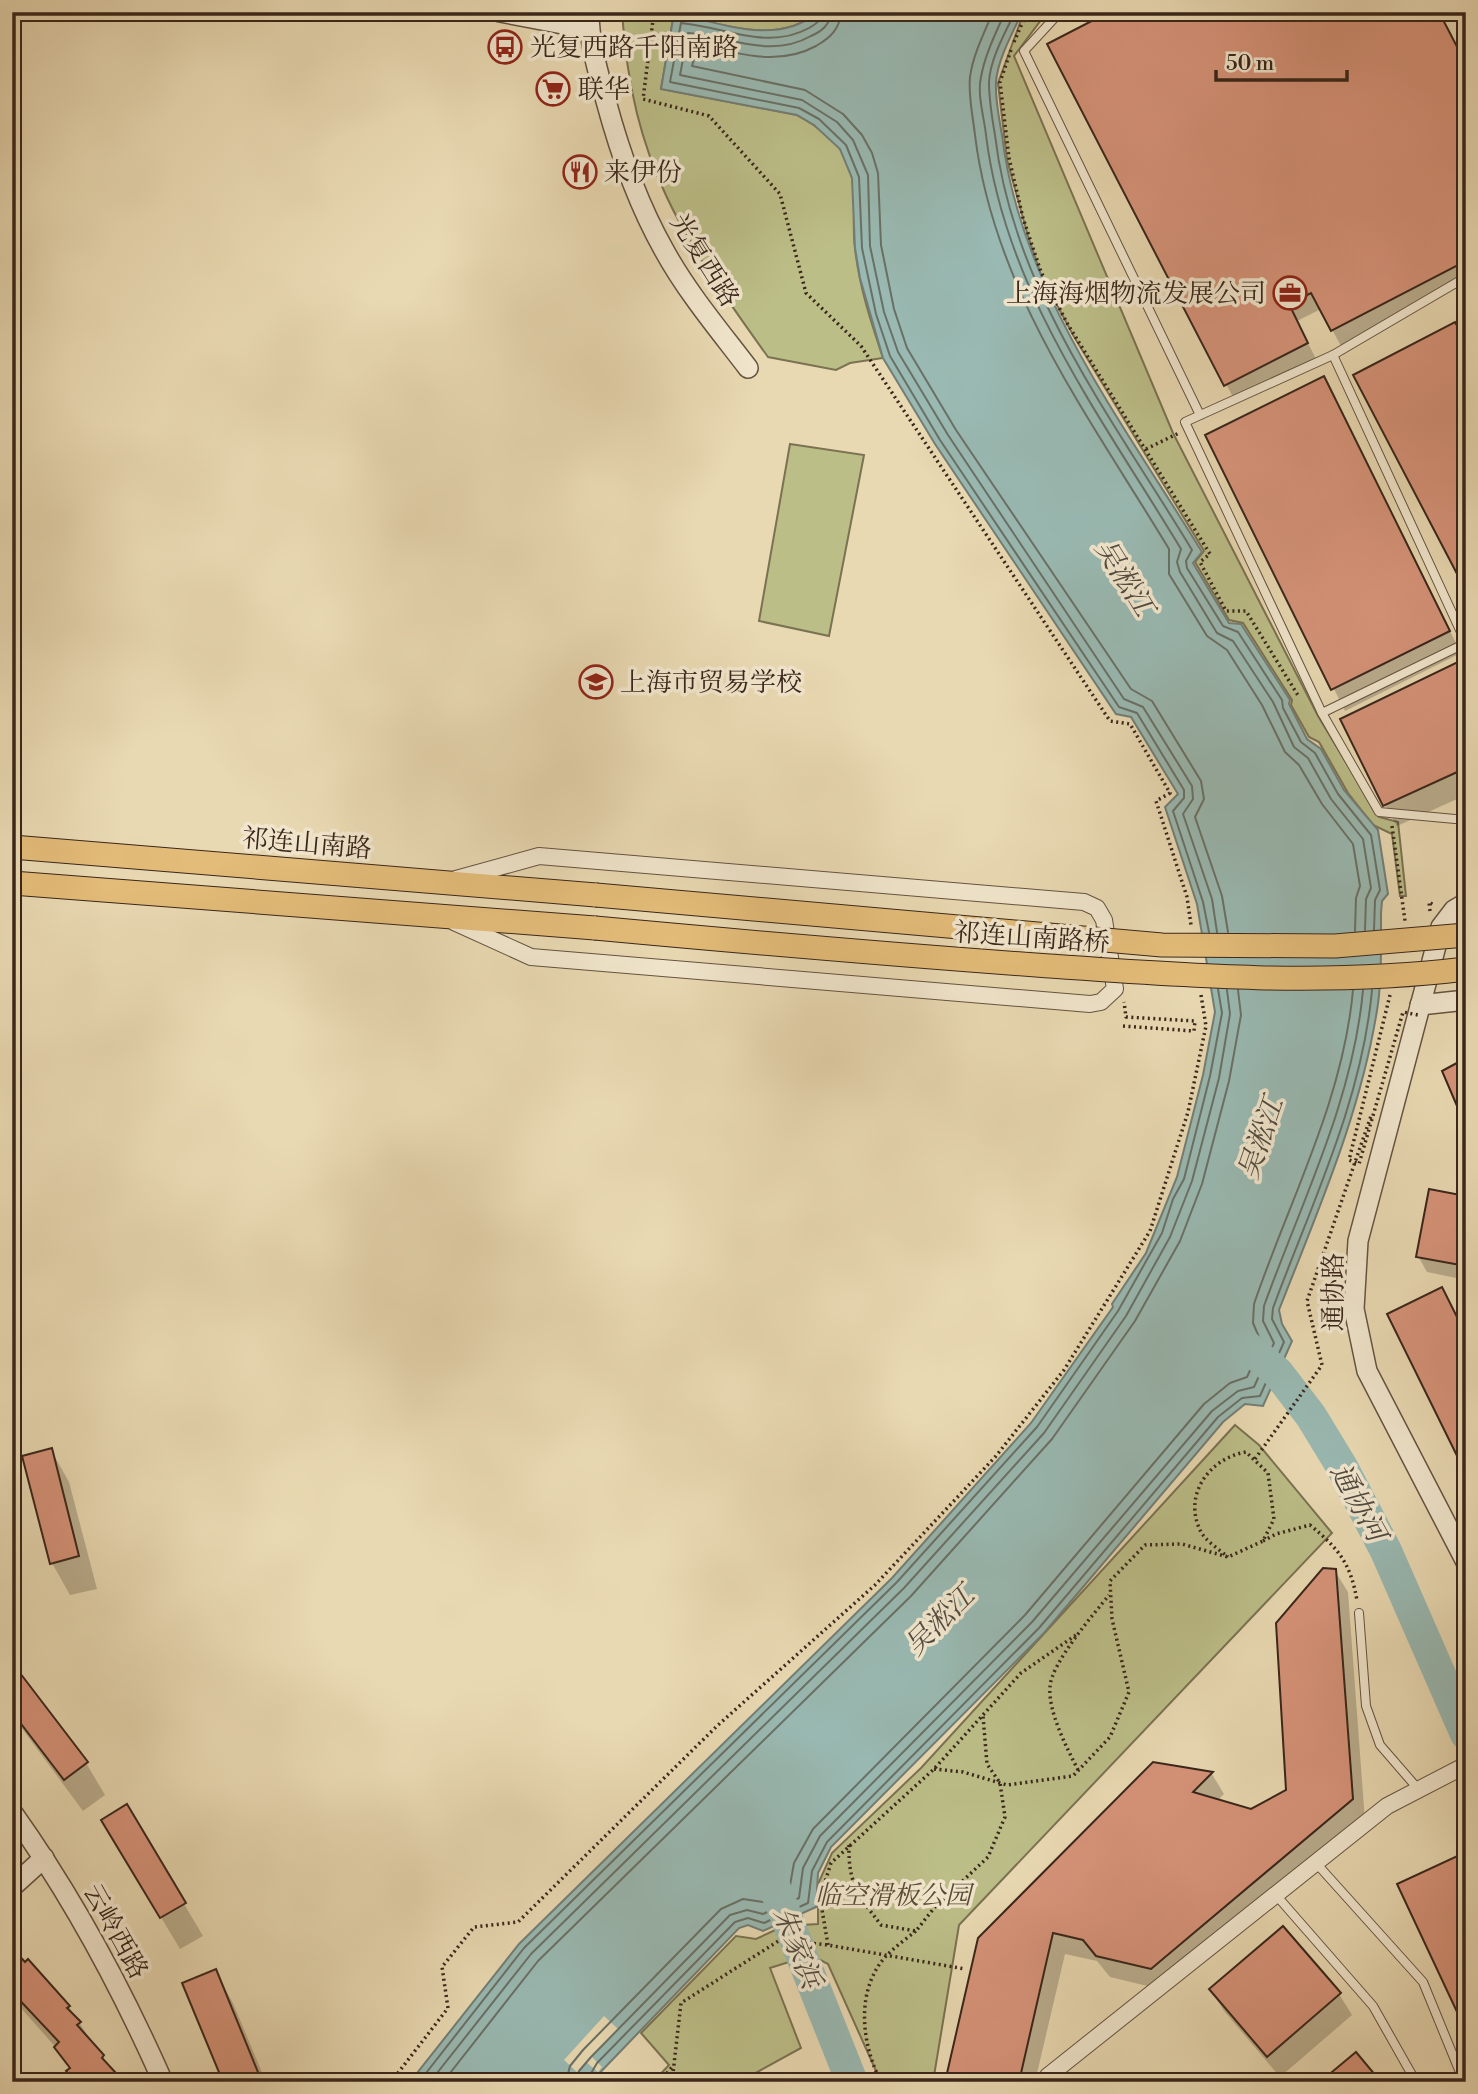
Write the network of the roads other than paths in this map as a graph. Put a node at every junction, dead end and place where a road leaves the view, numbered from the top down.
1 (500, 12) edge
2 (1060, 12) edge
3 (589, 21) edge
4 (1466, 277) edge
5 (1332, 355) junction
6 (748, 368) dead end
7 (1200, 415) junction
8 (1322, 713) junction
9 (1466, 820) edge
10 (12, 847) edge
11 (12, 883) edge
12 (443, 883) junction
13 (596, 895) joint
14 (1466, 903) edge
15 (442, 917) junction
16 (1466, 935) edge
17 (1466, 969) edge
18 (1466, 1000) edge
19 (1419, 1010) junction
20 (1466, 1562) edge
21 (1359, 1613) road end
22 (1466, 1765) edge
23 (1419, 1790) junction
24 (12, 1812) edge
25 (44, 1858) junction
26 (1316, 1863) junction
27 (12, 1887) edge
28 (1276, 1895) junction
29 (163, 2082) edge
30 (1045, 2082) edge
31 (1416, 2082) edge
32 (1464, 2082) edge

1 - 3 street
2 - 7 lane
3 - 6 street, 光复西路
4 - 5 lane
5 - 7 lane
5 - 8 lane
7 - 8 lane
8 - 9 lane
10 - 12 main road, 祁连山南路
11 - 15 main road
12 - 13 main road, 祁连山南路
12 - 15 street
13 - 16 main road, 祁连山南路桥, bridge
14 - 19 street, 通协路
15 - 17 main road, 祁连山南路桥, bridge
18 - 19 street
19 - 20 street, 通协路
21 - 23 lane
22 - 23 street
23 - 26 street
24 - 25 street, 云岭西路
25 - 27 street
25 - 29 street, 云岭西路
26 - 28 street
26 - 32 lane
28 - 30 street
28 - 31 lane

